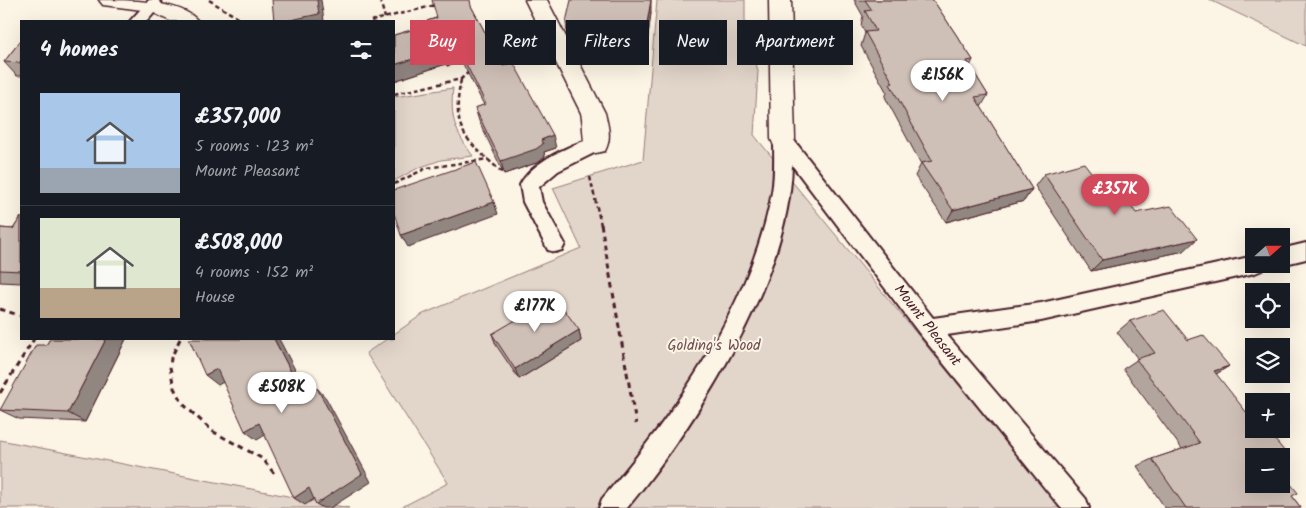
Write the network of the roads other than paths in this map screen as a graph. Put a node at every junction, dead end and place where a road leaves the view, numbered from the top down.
1 (110, 0) edge
2 (536, 0) edge
3 (780, 0) edge
4 (158, 2) edge
5 (139, 20) edge
6 (185, 20) edge
7 (783, 139) junction
8 (589, 147) joint
9 (555, 244) dead end
10 (1306, 251) edge
11 (1290, 255) edge
12 (1245, 266) edge
13 (930, 328) junction
14 (611, 508) edge
15 (1077, 508) edge

1 - 4 street
2 - 8 street
3 - 7 street
4 - 5 lane
4 - 6 street
7 - 13 lane, Mount Pleasant
7 - 14 lane
8 - 9 lane
10 - 11 lane
12 - 13 lane
13 - 15 lane, Mount Pleasant

